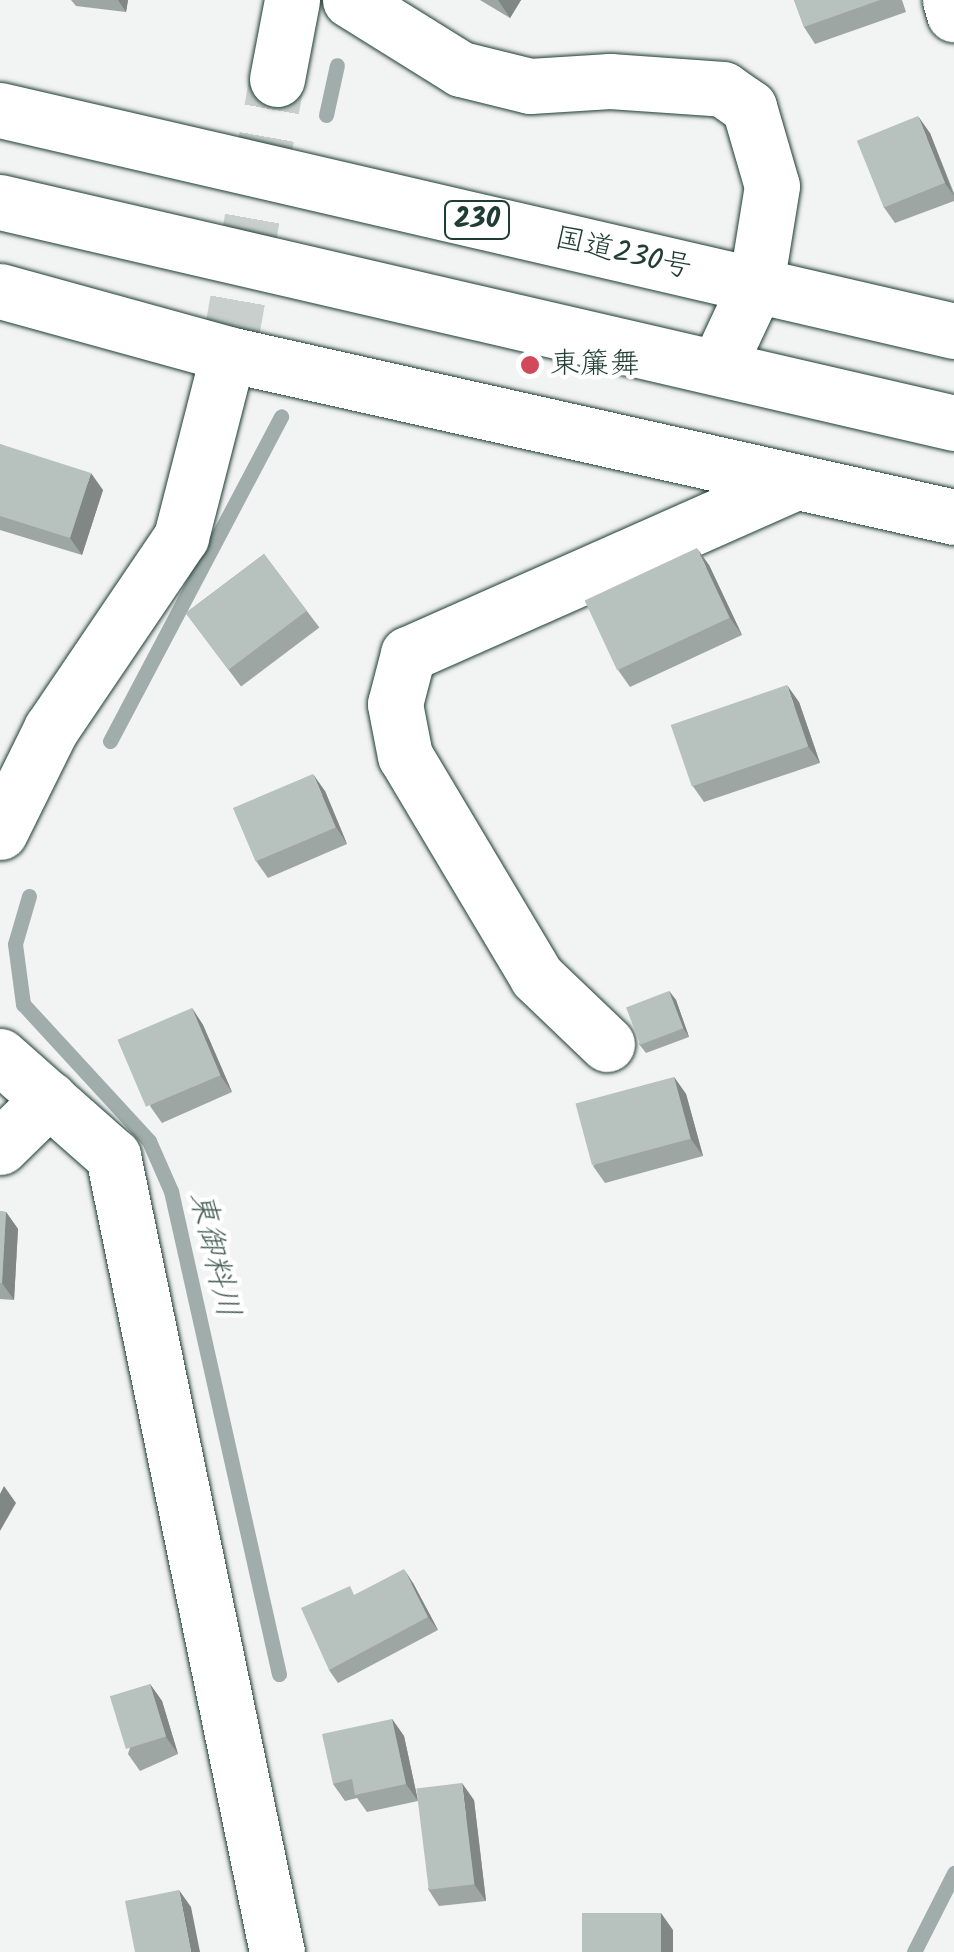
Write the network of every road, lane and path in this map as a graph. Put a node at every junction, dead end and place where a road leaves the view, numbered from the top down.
1 (292, 0) edge
2 (350, 0) edge
3 (950, 0) edge
4 (954, 14) edge
5 (277, 79) tunnel mouth
6 (0, 110) edge
7 (0, 202) edge
8 (756, 285) junction
9 (0, 291) edge
10 (954, 331) edge
11 (228, 354) junction
12 (718, 366) junction
13 (954, 423) edge
14 (789, 485) junction
15 (954, 517) edge
16 (0, 832) edge
17 (607, 1044) dead end
18 (0, 1056) edge
19 (49, 1100) junction
20 (0, 1147) edge
21 (278, 1952) edge

1 - 5 main road
2 - 8 main road
3 - 4 main road
6 - 8 main road, 国道230号 / 230
7 - 12 main road
8 - 10 main road, 国道230号 / 230
8 - 12 main road
9 - 11 main road
11 - 14 main road
11 - 16 main road
12 - 13 main road
14 - 15 main road
14 - 17 main road
18 - 19 main road
19 - 20 main road
19 - 21 main road

